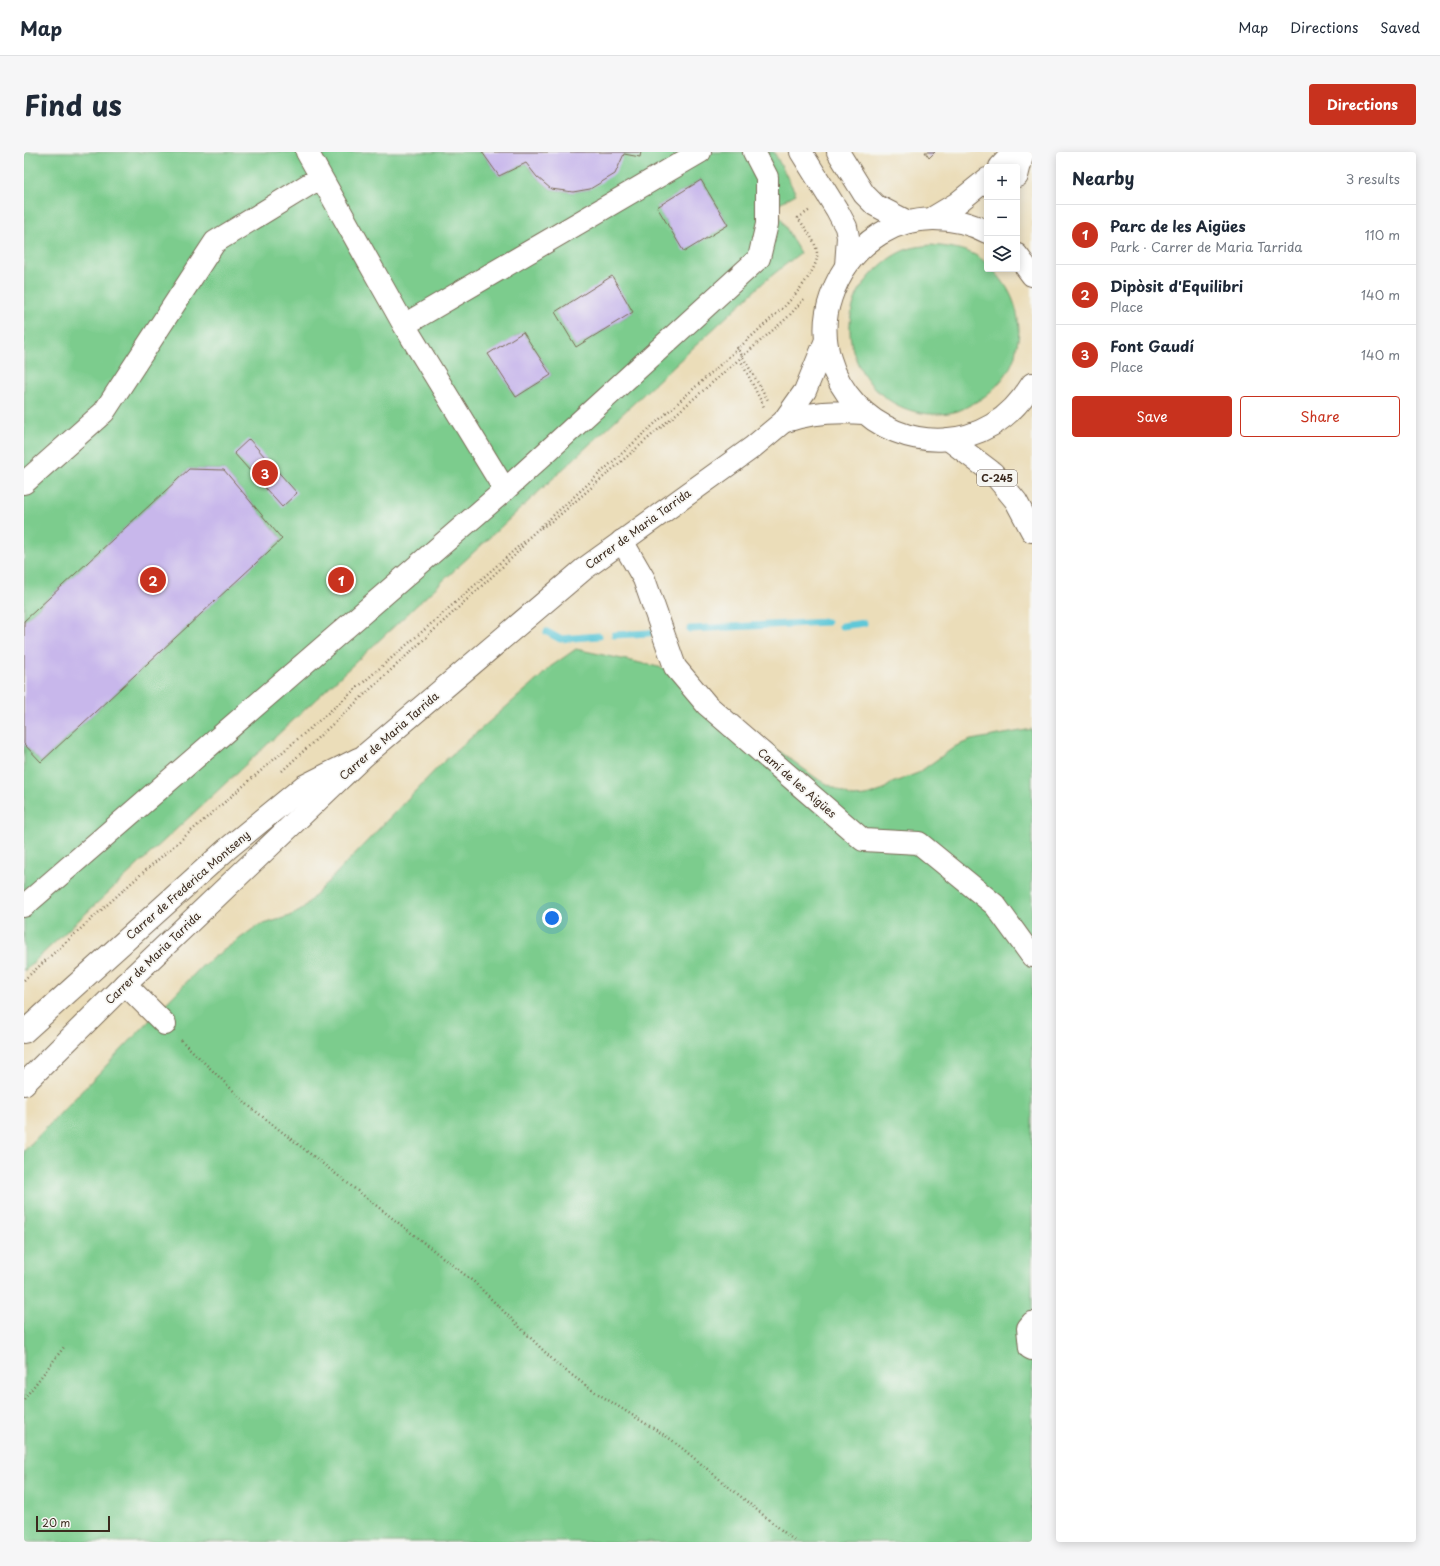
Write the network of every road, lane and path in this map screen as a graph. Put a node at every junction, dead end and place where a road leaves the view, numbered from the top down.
1 (307, 152) edge
2 (700, 152) edge
3 (754, 152) edge
4 (801, 152) edge
5 (838, 152) edge
6 (1014, 152) edge
7 (1023, 152) edge
8 (1003, 164) edge
9 (1020, 164) edge
10 (321, 177) junction
11 (984, 181) edge
12 (816, 206) dead end
13 (931, 219) junction
14 (908, 222) junction
15 (984, 231) edge
16 (1020, 259) edge
17 (846, 266) junction
18 (1032, 275) edge
19 (805, 298) dead end
20 (404, 325) junction
21 (826, 340) junction
22 (737, 347) junction
23 (742, 358) junction
24 (1032, 384) edge
25 (864, 413) junction
26 (774, 414) junction
27 (948, 439) junction
28 (24, 483) edge
29 (505, 490) junction
30 (536, 531) junction
31 (1032, 531) edge
32 (622, 542) junction
33 (364, 756) junction
34 (281, 772) dead end
35 (24, 906) edge
36 (1032, 956) edge
37 (24, 980) edge
38 (125, 984) junction
39 (165, 1024) joint
40 (24, 1032) edge
41 (24, 1084) edge
42 (1032, 1324) edge
43 (64, 1347) dead end
44 (1032, 1349) edge
45 (24, 1398) edge
46 (796, 1542) edge

1 - 10 main road
2 - 20 main road
3 - 29 main road
4 - 17 main road
5 - 14 main road
6 - 8 main road
7 - 9 main road
10 - 20 main road
10 - 28 main road
11 - 13 main road
12 - 22 path
13 - 14 main road
13 - 15 main road
14 - 17 main road
16 - 18 main road
17 - 21 main road
19 - 23 path
20 - 29 main road
21 - 25 main road
21 - 26 main road
22 - 23 path
22 - 30 path
23 - 26 path
23 - 26 path
23 - 30 path
24 - 27 main road
25 - 26 main road
25 - 27 main road
26 - 32 main road, Carrer de Maria Tarrida
27 - 31 main road, C-245
29 - 35 main road
30 - 34 path
30 - 37 path
32 - 33 main road, Carrer de Maria Tarrida
32 - 36 main road, Camí de les Aigües
33 - 38 main road, Carrer de Maria Tarrida
33 - 40 main road, Carrer de Frederica Montseny
38 - 39 main road
38 - 41 main road, Carrer de Maria Tarrida
39 - 46 path
42 - 44 main road
43 - 45 path

